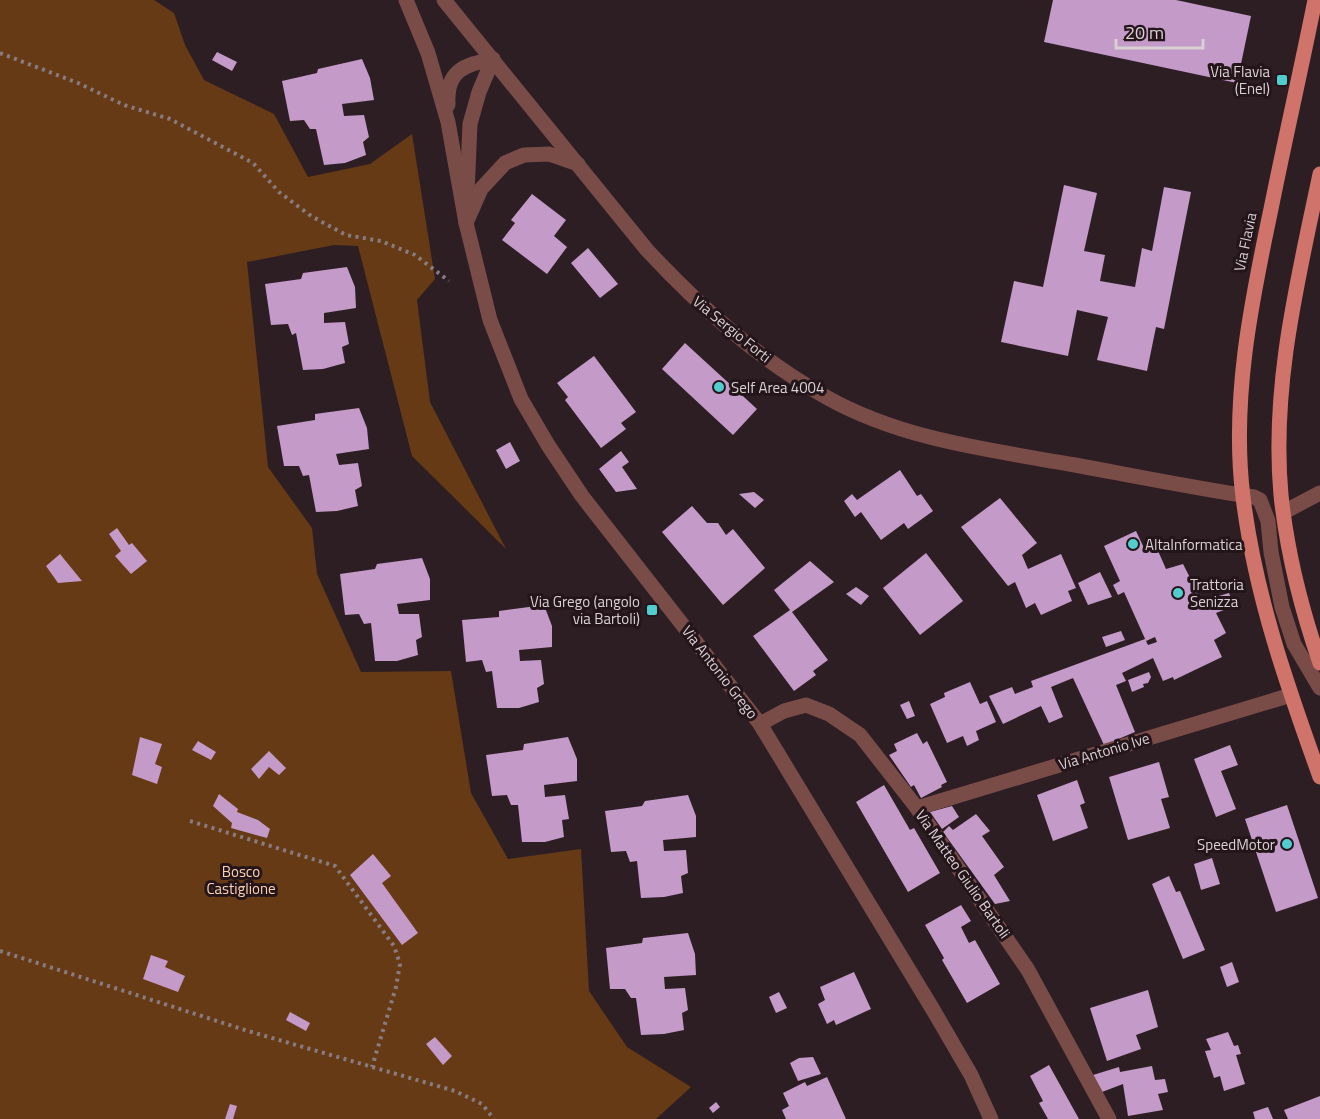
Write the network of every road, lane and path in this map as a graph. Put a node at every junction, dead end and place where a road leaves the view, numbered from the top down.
1 (406, 0) edge
2 (444, 0) edge
3 (1315, 0) edge
4 (0, 52) edge
5 (493, 59) junction
6 (448, 122) junction
7 (578, 164) junction
8 (1320, 174) edge
9 (466, 223) junction
10 (449, 281) dead end
11 (1320, 494) edge
12 (1243, 495) junction
13 (1284, 512) junction
14 (1320, 663) edge
15 (1320, 688) edge
16 (1291, 695) junction
17 (760, 724) junction
18 (1320, 777) edge
19 (917, 808) junction
20 (189, 820) dead end
21 (0, 951) edge
22 (372, 1066) junction
23 (494, 1119) edge
24 (991, 1119) edge
25 (1109, 1119) edge

1 - 6 street, Via Antonio Grego
2 - 5 street, Via Sergio Forti
3 - 12 main road, Via Flavia
4 - 10 path
5 - 6 street, Via Antonio Grego
5 - 7 street, Via Sergio Forti
5 - 9 street, Via Antonio Grego
6 - 9 street, Via Antonio Grego
7 - 9 street
7 - 12 street, Via Sergio Forti
8 - 13 main road
9 - 17 street, Via Antonio Grego
11 - 13 street
12 - 15 street
12 - 16 main road, Via Flavia
13 - 14 main road
16 - 18 main road, Via Flavia
16 - 19 street, Via Antonio Ive
17 - 19 street, Via Matteo Giulio Bartoli
17 - 24 street, Via Antonio Grego
19 - 25 street, Via Matteo Giulio Bartoli
20 - 22 path
21 - 22 path
22 - 23 path

